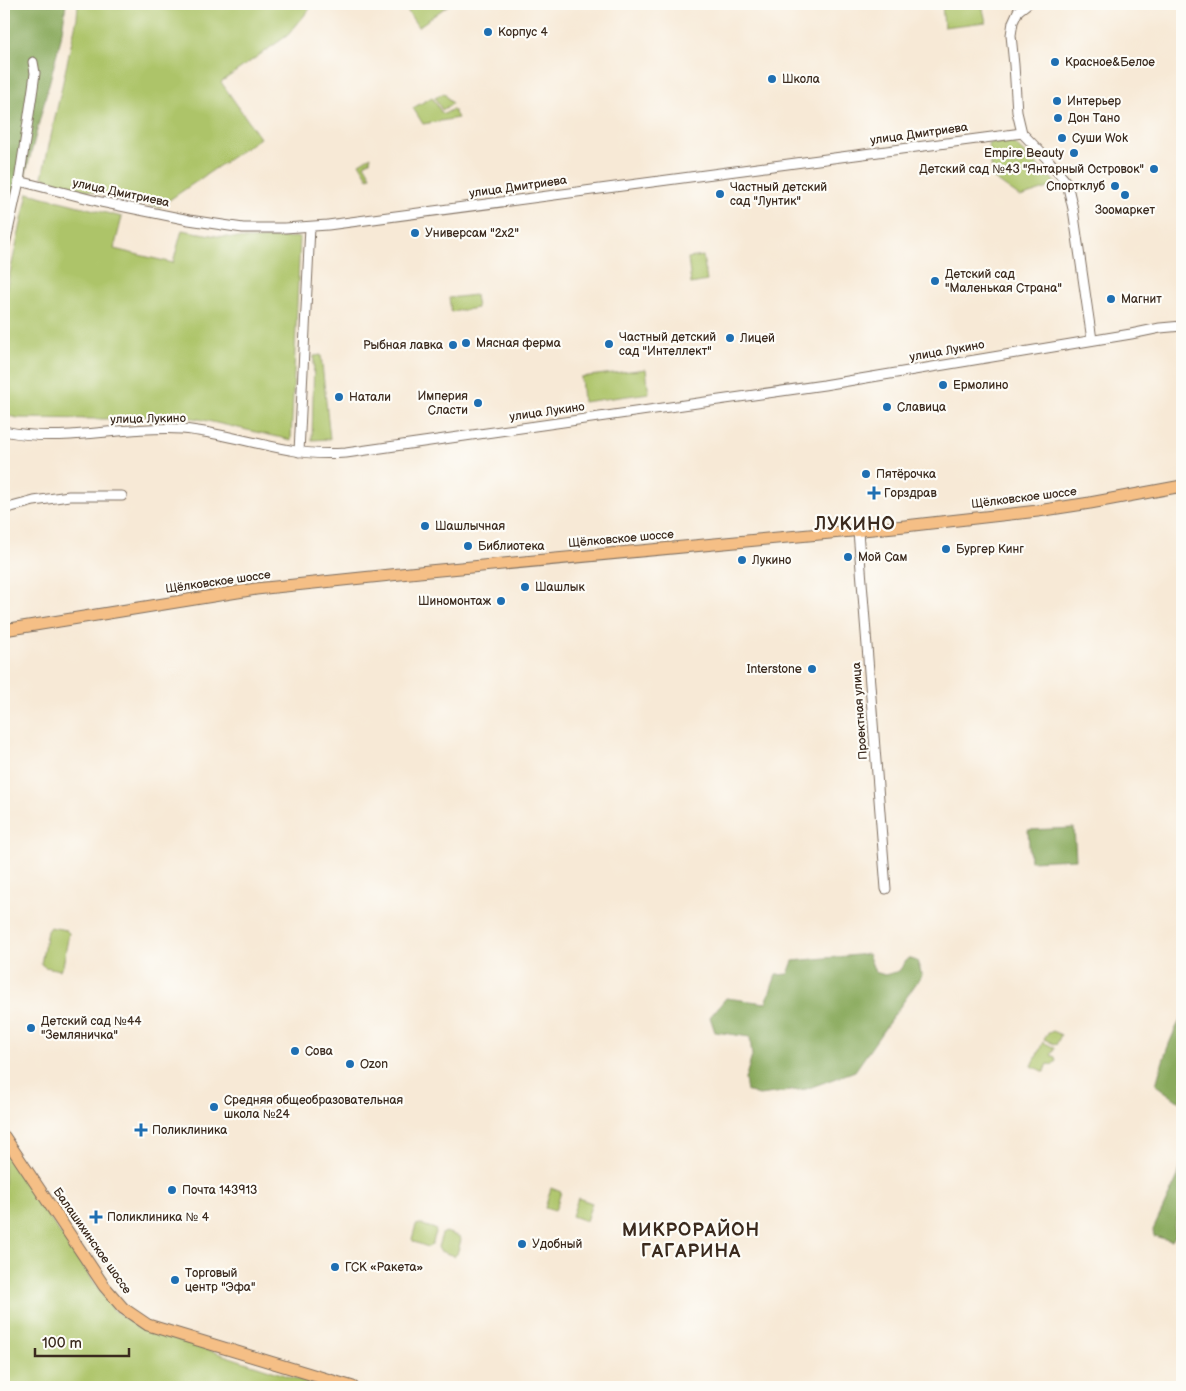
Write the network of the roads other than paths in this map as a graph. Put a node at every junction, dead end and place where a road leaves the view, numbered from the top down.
1 (1027, 4) edge
2 (34, 62) dead end
3 (1022, 133) junction
4 (19, 181) junction
5 (310, 227) junction
6 (4, 249) edge
7 (1182, 326) edge
8 (1092, 340) junction
9 (4, 431) edge
10 (299, 452) junction
11 (1182, 486) edge
12 (122, 496) dead end
13 (4, 509) edge
14 (858, 531) junction
15 (4, 630) edge
16 (886, 890) dead end
17 (4, 1136) edge
18 (353, 1387) edge

1 - 3 street
2 - 4 street
3 - 5 street, улица Дмитриева
3 - 8 street
4 - 5 street, улица Дмитриева
4 - 6 street
5 - 10 street
7 - 8 street, улица Лукино
8 - 10 street, улица Лукино
9 - 10 street, улица Лукино
11 - 14 main road, Щёлковское шоссе
12 - 13 street
14 - 15 main road, Щёлковское шоссе
14 - 16 street, Проектная улица
17 - 18 main road, Балашихинское шоссе

